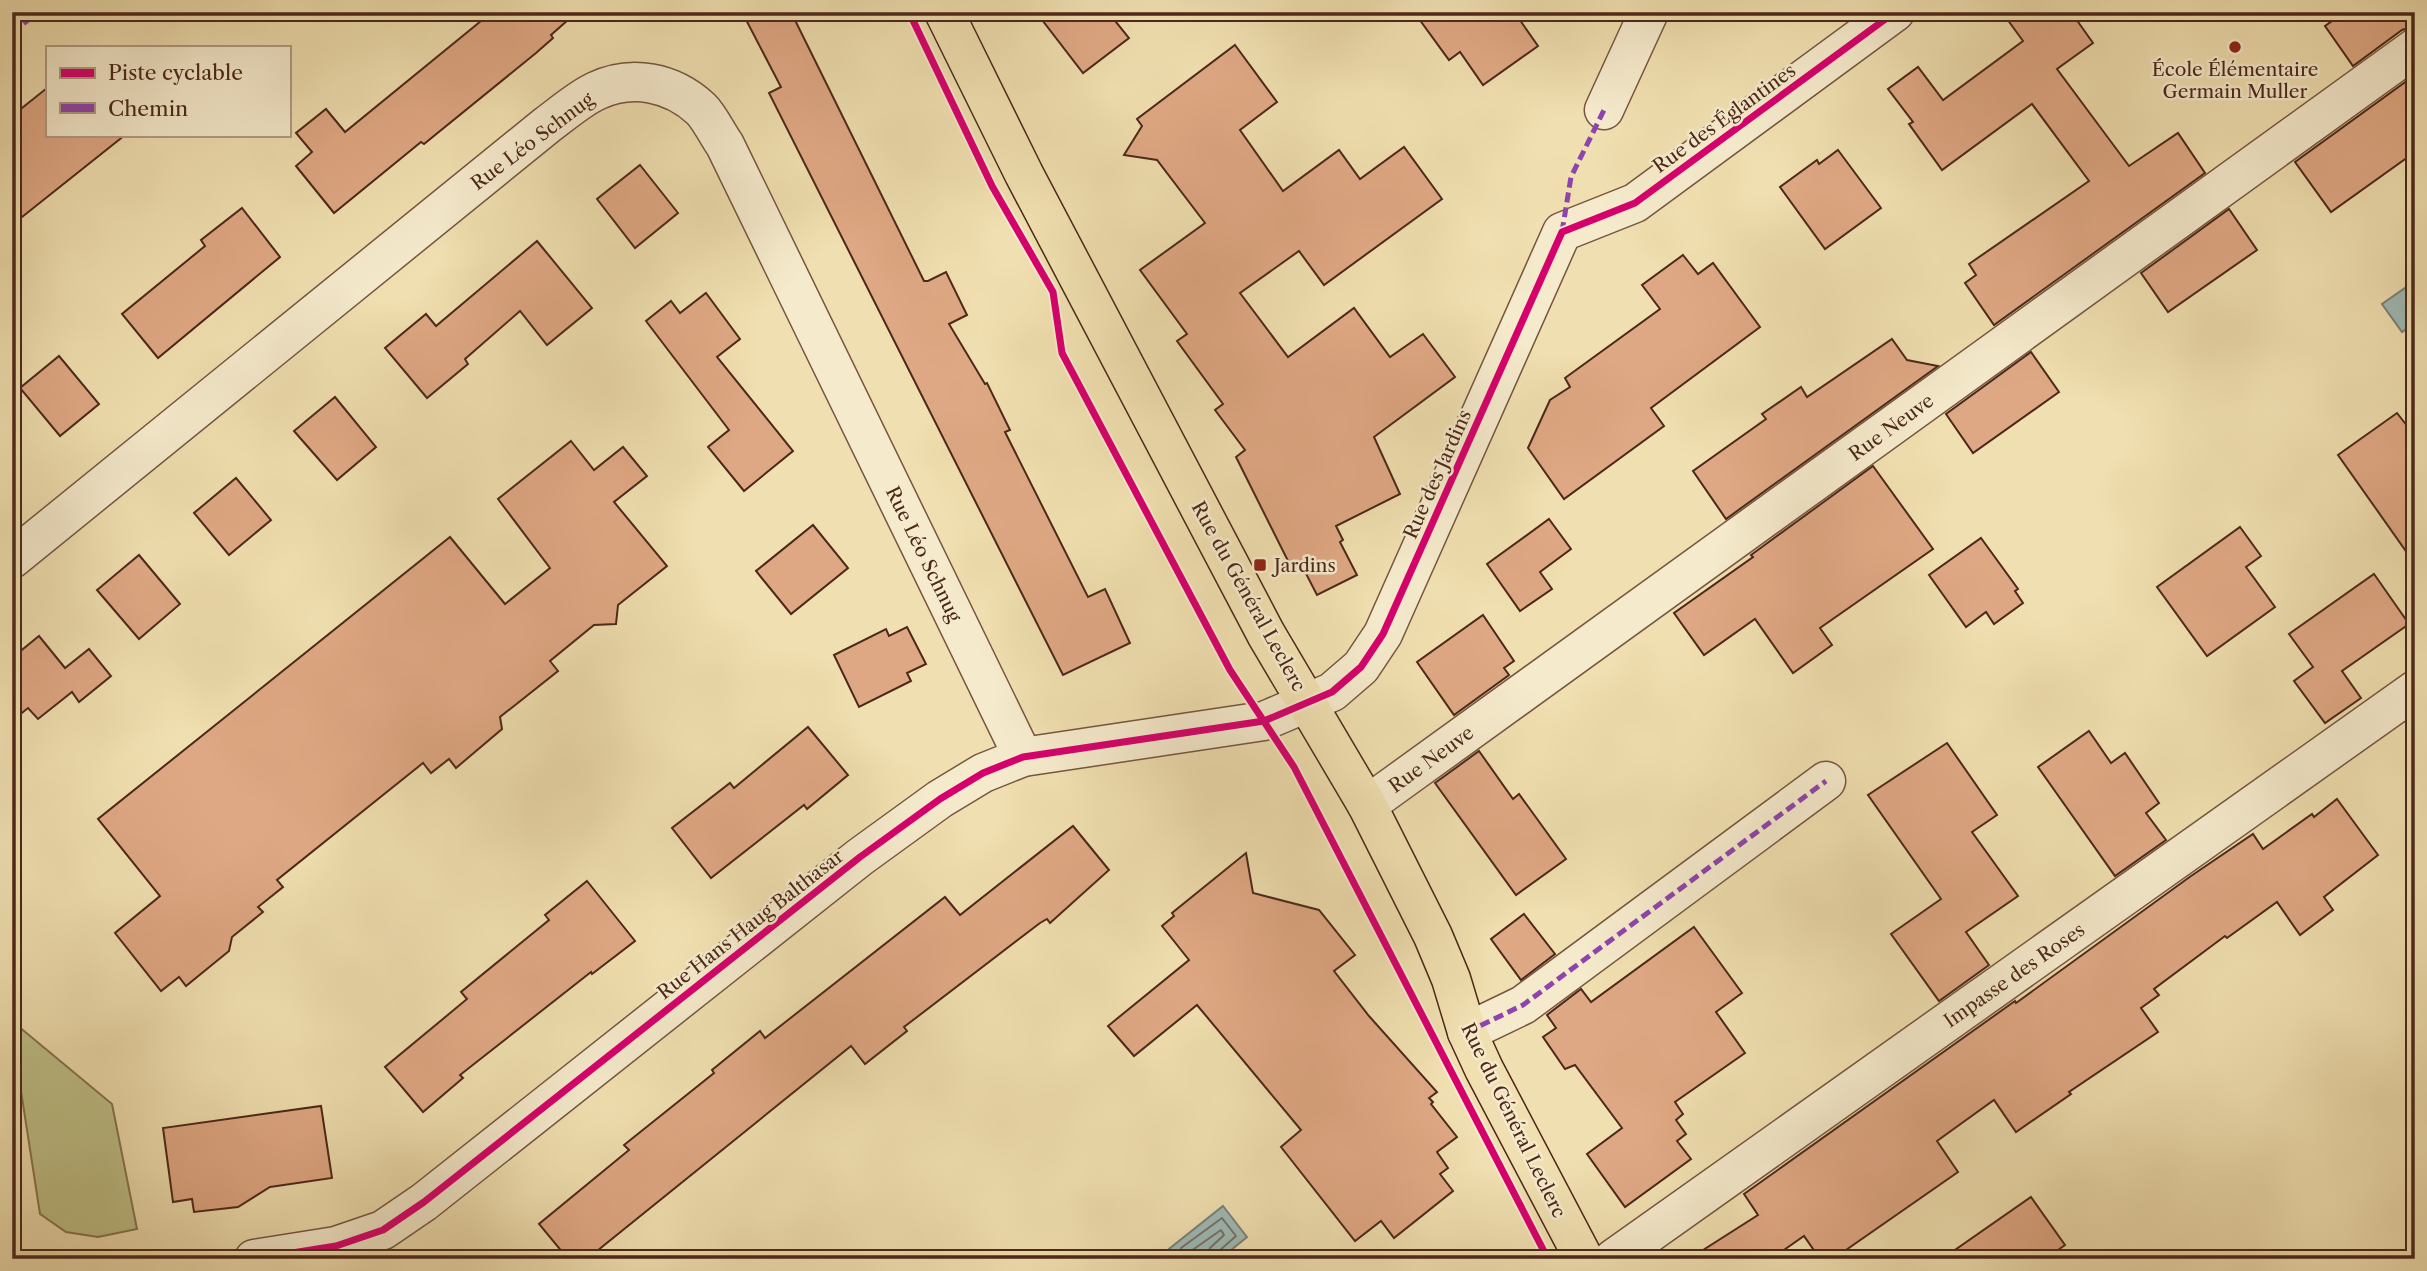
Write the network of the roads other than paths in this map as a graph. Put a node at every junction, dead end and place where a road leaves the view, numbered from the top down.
1 (944, 12) edge
2 (1649, 12) edge
3 (1895, 12) edge
4 (2415, 48) edge
5 (1604, 110) dead end
6 (1562, 232) joint
7 (12, 559) edge
8 (2415, 690) edge
9 (1308, 704) junction
10 (1023, 757) junction
11 (1826, 781) dead end
12 (1367, 805) junction
13 (1467, 1032) junction
14 (254, 1259) edge
15 (1584, 1259) edge
16 (1613, 1259) edge

1 - 9 main road, Rue du Général Leclerc
2 - 5 street
3 - 6 street, Rue des Églantines
4 - 12 street, Rue Neuve
6 - 9 street, Rue des Jardins
7 - 10 street, Rue Léo Schnug
8 - 16 street, Impasse des Roses
9 - 10 street, Rue Hans Haug Balthasar
9 - 12 main road, Rue du Général Leclerc
10 - 14 street, Rue Hans Haug Balthasar
11 - 13 street
12 - 13 main road, Rue du Général Leclerc
13 - 15 main road, Rue du Général Leclerc

